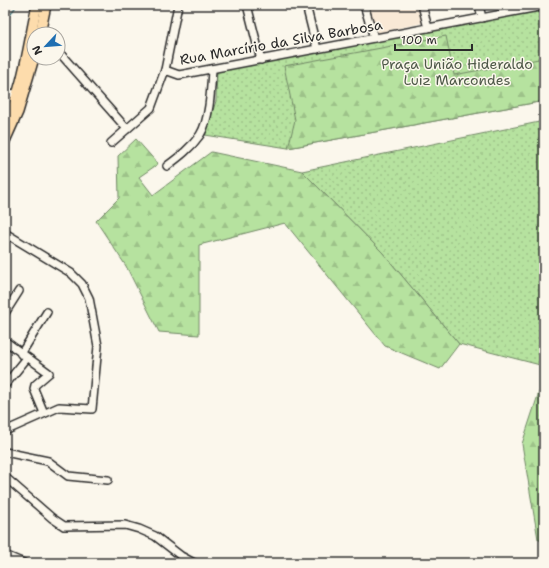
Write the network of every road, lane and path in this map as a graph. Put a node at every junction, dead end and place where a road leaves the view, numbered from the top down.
1 (37, 5) edge
2 (46, 5) edge
3 (178, 5) edge
4 (247, 5) edge
5 (306, 5) edge
6 (364, 5) edge
7 (422, 5) edge
8 (479, 5) edge
9 (543, 7) edge
10 (482, 18) junction
11 (42, 26) edge
12 (428, 28) junction
13 (374, 38) junction
14 (318, 49) junction
15 (66, 60) edge
16 (261, 60) junction
17 (32, 66) edge
18 (212, 69) junction
19 (165, 70) junction
20 (5, 93) edge
21 (17, 94) junction
22 (5, 124) edge
23 (127, 129) junction
24 (5, 140) edge
25 (111, 143) dead end
26 (166, 166) dead end
27 (5, 233) edge
28 (19, 291) dead end
29 (47, 312) dead end
30 (5, 313) edge
31 (5, 341) edge
32 (24, 356) junction
33 (5, 385) edge
34 (44, 413) junction
35 (5, 431) edge
36 (5, 452) edge
37 (5, 477) edge
38 (108, 480) dead end
39 (5, 555) edge
40 (20, 562) edge
41 (194, 563) edge

1 - 21 main road
2 - 11 main road
3 - 19 street
4 - 16 street
5 - 14 street
6 - 13 street
7 - 12 street
8 - 10 street
9 - 10 street, Rua Marcírio da Silva Barbosa
10 - 12 street, Rua Marcírio da Silva Barbosa
12 - 13 street, Rua Marcírio da Silva Barbosa
13 - 14 street, Rua Marcírio da Silva Barbosa
14 - 16 street, Rua Marcírio da Silva Barbosa
15 - 23 street
16 - 18 street, Rua Marcírio da Silva Barbosa
17 - 24 main road
18 - 19 street, Rua Marcírio da Silva Barbosa
18 - 26 street
19 - 23 street
20 - 21 street
21 - 22 main road
23 - 25 street
27 - 34 street
28 - 30 street
29 - 32 street
31 - 32 street
32 - 33 street
32 - 34 street
34 - 35 street
36 - 38 street
37 - 41 street
39 - 40 street

